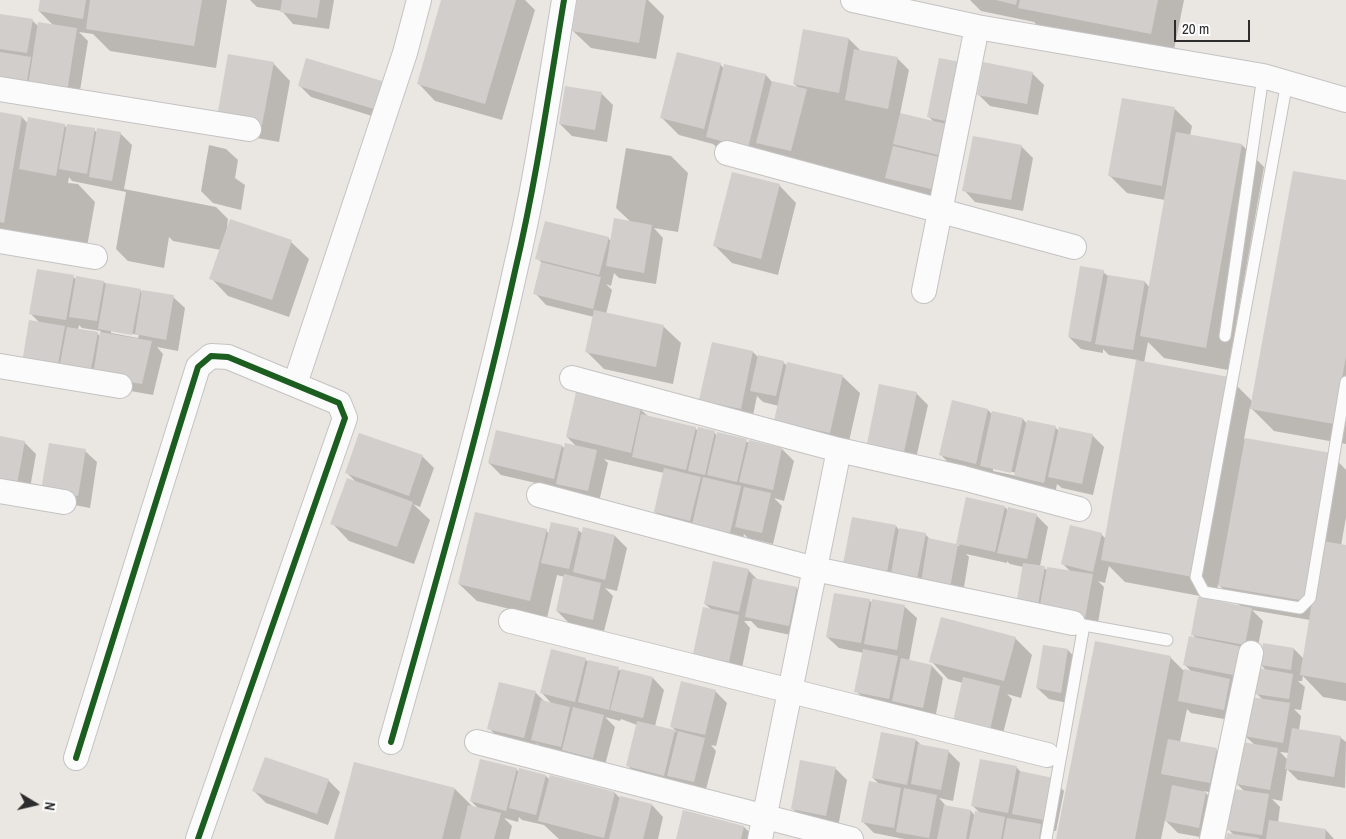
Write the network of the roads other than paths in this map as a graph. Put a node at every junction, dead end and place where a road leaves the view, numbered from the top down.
1 (418, 0) edge
2 (564, 0) edge
3 (853, 0) edge
4 (977, 27) junction
5 (1263, 76) junction
6 (1288, 82) junction
7 (0, 89) edge
8 (1346, 100) edge
9 (249, 129) dead end
10 (727, 153) dead end
11 (940, 210) junction
12 (0, 241) edge
13 (1074, 247) dead end
14 (95, 257) dead end
15 (924, 291) dead end
16 (1225, 336) dead end
17 (0, 366) edge
18 (572, 378) dead end
19 (1346, 382) edge
20 (295, 384) junction
21 (120, 386) dead end
22 (839, 450) junction
23 (0, 491) edge
24 (539, 495) dead end
25 (64, 502) dead end
26 (1079, 509) dead end
27 (815, 569) junction
28 (511, 621) dead end
29 (1073, 623) dead end
30 (1167, 640) dead end
31 (1251, 653) dead end
32 (790, 691) junction
33 (391, 742) dead end
34 (478, 742) dead end
35 (1047, 755) dead end
36 (76, 758) dead end
37 (762, 828) edge
38 (198, 839) edge
39 (850, 839) edge
40 (1046, 839) edge
41 (1212, 839) edge

1 - 20 street
2 - 33 street
3 - 4 street
4 - 5 street
4 - 11 street
5 - 6 street
5 - 16 lane
6 - 8 street
6 - 19 lane
7 - 9 street
10 - 11 street
11 - 13 street
11 - 15 street
12 - 14 street
17 - 21 street
18 - 22 street
20 - 36 street
20 - 38 street
22 - 26 street
22 - 27 street
23 - 25 street
24 - 27 street
27 - 29 street
27 - 32 street
28 - 32 street
30 - 40 lane
31 - 41 street
32 - 35 street
32 - 37 street
34 - 37 street
37 - 39 street

